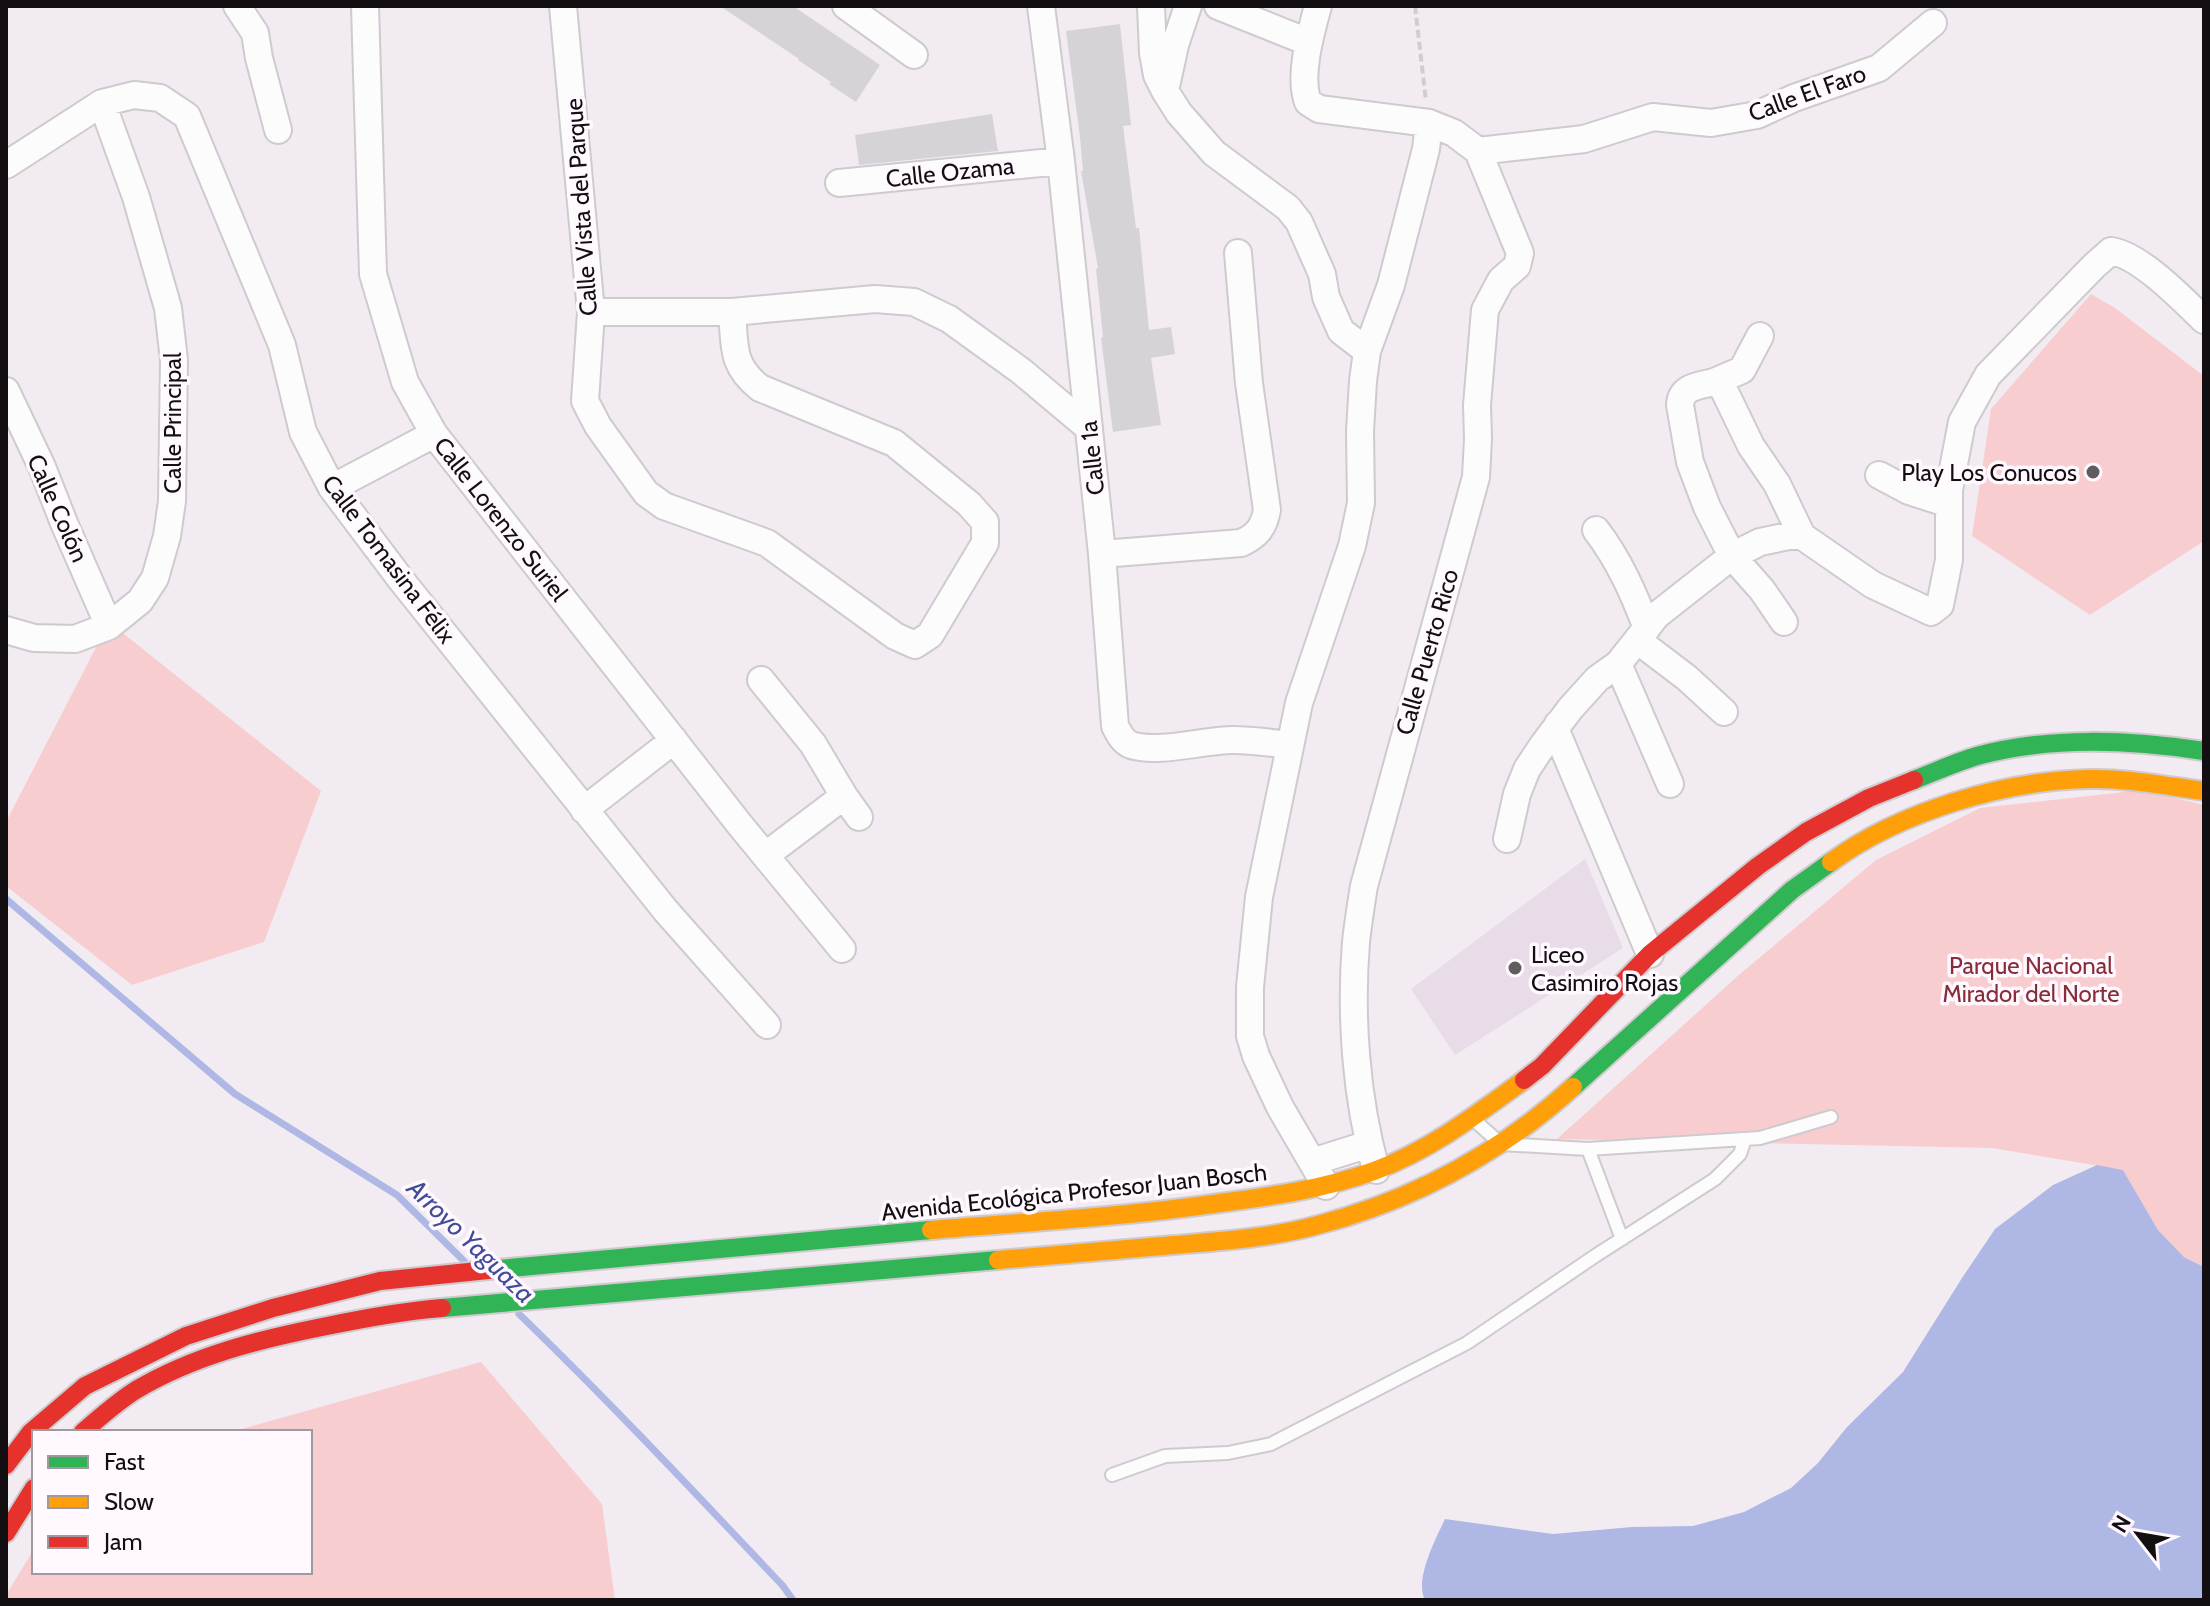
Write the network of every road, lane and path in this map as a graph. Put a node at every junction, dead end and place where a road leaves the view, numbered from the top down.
1 (237, 6) edge
2 (365, 6) edge
3 (563, 6) edge
4 (846, 6) edge
5 (1041, 6) edge
6 (1151, 6) edge
7 (1188, 6) edge
8 (1218, 6) edge
9 (1318, 6) edge
10 (1415, 6) edge
11 (1933, 23) dead end
12 (1308, 42) junction
13 (914, 55) dead end
14 (1165, 91) junction
15 (102, 103) junction
16 (1429, 123) junction
17 (278, 130) dead end
18 (1478, 151) junction
19 (1061, 161) junction
20 (6, 165) edge
21 (839, 183) dead end
22 (1238, 253) dead end
23 (591, 312) junction
24 (732, 312) junction
25 (2204, 320) edge
26 (1760, 336) dead end
27 (1367, 351) junction
28 (1714, 382) junction
29 (6, 391) edge
30 (1089, 428) junction
31 (434, 434) junction
32 (1879, 475) dead end
33 (332, 488) junction
34 (1949, 504) junction
35 (1596, 530) dead end
36 (1802, 536) junction
37 (1102, 554) junction
38 (1732, 556) junction
39 (1784, 622) dead end
40 (109, 626) junction
41 (6, 630) edge
42 (1642, 634) junction
43 (1618, 664) junction
44 (761, 680) dead end
45 (1724, 712) dead end
46 (1558, 724) junction
47 (674, 740) junction
48 (1290, 745) junction
49 (2204, 751) edge
50 (1670, 784) dead end
51 (2204, 791) edge
52 (584, 810) junction
53 (1507, 839) dead end
54 (766, 855) junction
55 (842, 949) dead end
56 (1650, 954) junction
57 (767, 1025) dead end
58 (1831, 1117) dead end
59 (1472, 1118) junction
60 (1745, 1139) junction
61 (1369, 1144) junction
62 (1501, 1144) junction
63 (1588, 1149) junction
64 (1312, 1162) junction
65 (1376, 1170) junction
66 (1326, 1186) junction
67 (1622, 1239) junction
68 (728, 1249) junction
69 (729, 1285) junction
70 (33, 1430) edge
71 (85, 1430) edge
72 (32, 1431) edge
73 (6, 1465) edge
74 (1112, 1475) dead end
75 (20, 1500) edge
76 (6, 1533) edge

1 - 17 street
2 - 31 street, Calle Lorenzo Suriel
3 - 23 street, Calle Vista del Parque
4 - 13 street
5 - 19 street, Calle 1a
6 - 14 street
7 - 14 street
8 - 12 street
9 - 12 street
10 - 16 path
11 - 18 street, Calle El Faro
12 - 16 street
14 - 27 street
15 - 20 street, Calle Tomasina Félix
15 - 33 street, Calle Tomasina Félix
15 - 40 street, Calle Principal
16 - 18 street
16 - 27 street
18 - 61 street, Calle Puerto Rico
19 - 21 street, Calle Ozama
19 - 30 street, Calle 1a
22 - 37 street
23 - 24 street
23 - 24 street, Calle Vista del Parque
24 - 30 street
25 - 34 street
26 - 28 street
27 - 48 street
28 - 36 street
28 - 38 street
29 - 40 street, Calle Colón
30 - 37 street, Calle 1a
31 - 33 street
31 - 47 street, Calle Lorenzo Suriel
32 - 34 street
33 - 52 street, Calle Tomasina Félix
34 - 36 street
35 - 42 street
36 - 38 street
37 - 48 street, Calle 1a
38 - 39 street
38 - 42 street
40 - 41 street, Calle Principal
42 - 43 street
42 - 45 street
43 - 46 street
43 - 50 street
44 - 54 street
46 - 53 street
46 - 56 street
47 - 52 street
47 - 54 street, Calle Lorenzo Suriel
48 - 64 street
49 - 56 street, Avenida Ecológica Profesor Juan Bosch
51 - 62 street
52 - 57 street, Calle Tomasina Félix
54 - 55 street, Calle Lorenzo Suriel
56 - 59 street, Avenida Ecológica Profesor Juan Bosch
58 - 60 lane
59 - 62 lane
59 - 65 street, Avenida Ecológica Profesor Juan Bosch
60 - 63 lane
60 - 67 lane
61 - 64 street
61 - 65 street, Calle Puerto Rico
62 - 63 lane
62 - 69 street
63 - 67 lane
64 - 66 street
65 - 66 street, Avenida Ecológica Profesor Juan Bosch
66 - 68 street, Avenida Ecológica Profesor Juan Bosch
67 - 74 lane
68 - 69 street
68 - 70 street, Avenida Ecológica Profesor Juan Bosch
69 - 71 street
72 - 73 street, Avenida Ecológica Profesor Juan Bosch
75 - 76 street

